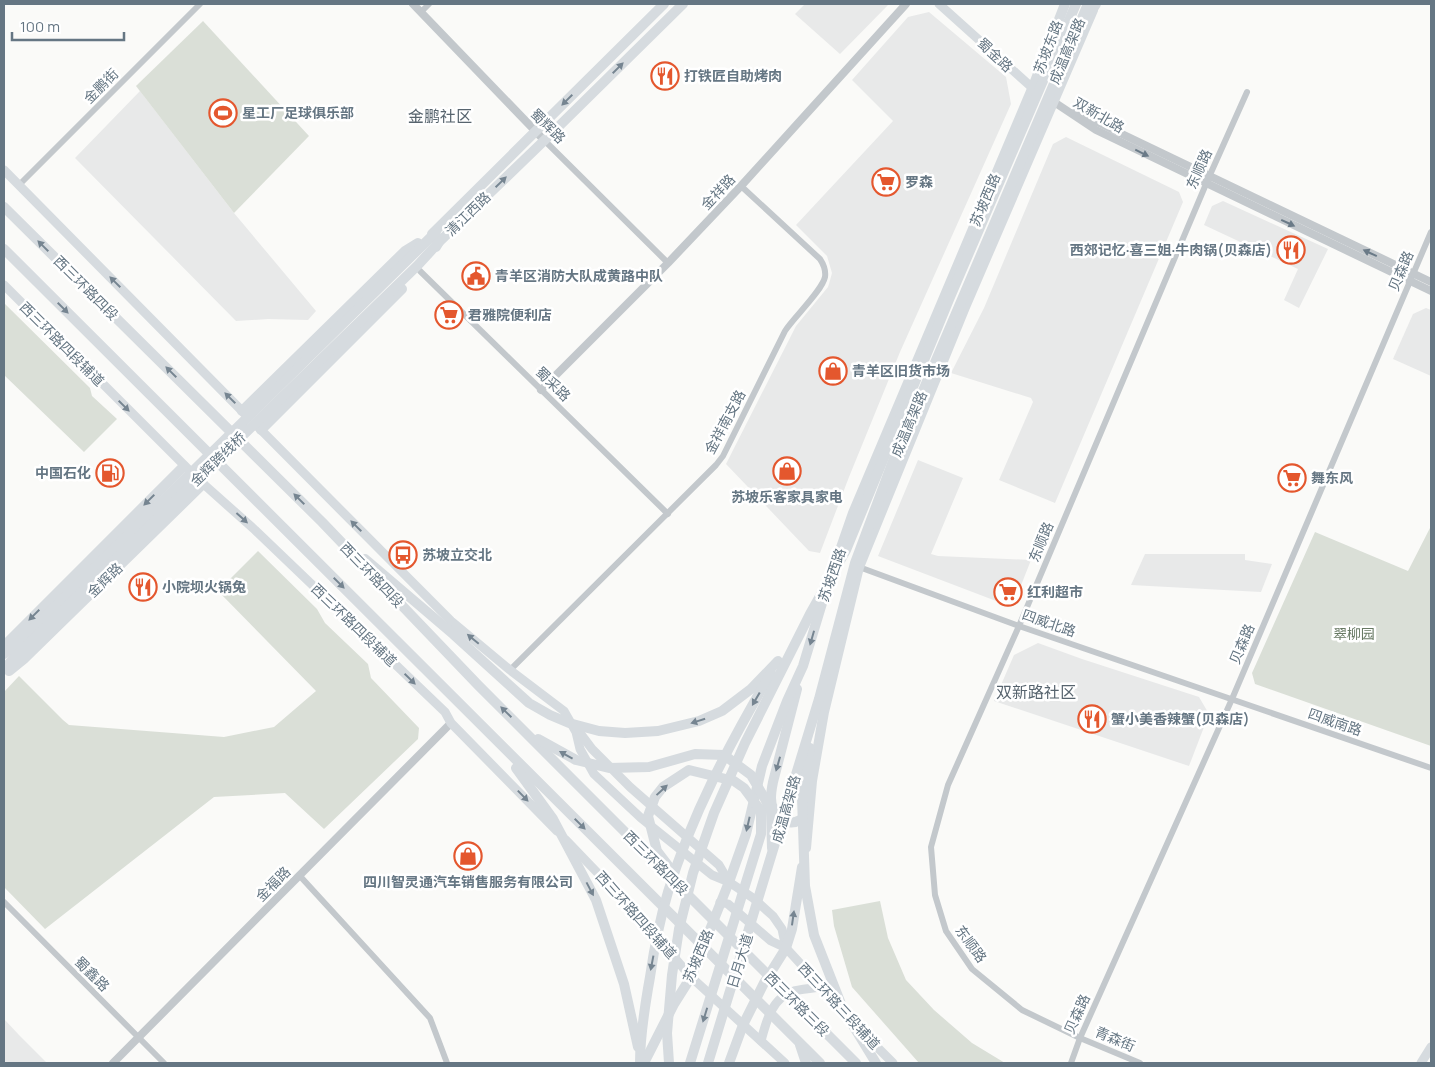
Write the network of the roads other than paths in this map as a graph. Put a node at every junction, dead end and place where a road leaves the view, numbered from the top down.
1 (200, 4) edge
2 (413, 4) edge
3 (429, 4) edge
4 (664, 4) edge
5 (683, 4) edge
6 (906, 4) edge
7 (939, 4) edge
8 (1065, 4) edge
9 (1075, 4) edge
10 (1088, 4) edge
11 (1096, 4) edge
12 (421, 12) junction
13 (1068, 48) junction
14 (1032, 90) junction
15 (1247, 92) dead end
16 (1054, 102) junction
17 (535, 131) junction
18 (544, 140) junction
19 (4, 170) edge
20 (1207, 180) junction
21 (19, 185) junction
22 (741, 186) junction
23 (4, 205) edge
24 (1431, 232) edge
25 (438, 237) junction
26 (4, 249) edge
27 (668, 263) junction
28 (416, 264) junction
29 (1412, 277) junction
30 (1431, 282) edge
31 (4, 285) edge
32 (1431, 291) edge
33 (541, 390) junction
34 (242, 411) junction
35 (261, 430) junction
36 (184, 466) junction
37 (204, 484) junction
38 (668, 514) junction
39 (322, 522) junction
40 (859, 567) junction
41 (810, 614) junction
42 (1019, 626) junction
43 (4, 646) edge
44 (4, 654) edge
45 (778, 661) junction
46 (803, 666) junction
47 (4, 669) edge
48 (510, 670) junction
49 (4, 674) edge
50 (819, 699) junction
51 (1232, 699) junction
52 (568, 718) junction
53 (451, 723) junction
54 (527, 733) junction
55 (499, 744) junction
56 (1431, 768) edge
57 (810, 810) junction
58 (772, 858) junction
59 (299, 875) junction
60 (729, 882) junction
61 (4, 902) edge
62 (720, 902) junction
63 (700, 907) junction
64 (738, 945) joint
65 (786, 948) junction
66 (730, 973) joint
67 (692, 977) junction
68 (821, 987) junction
69 (743, 1024) junction
70 (138, 1038) junction
71 (1080, 1038) junction
72 (761, 1041) junction
73 (716, 1042) junction
74 (799, 1042) junction
75 (1431, 1047) edge
76 (1431, 1056) edge
77 (641, 1061) edge
78 (113, 1063) edge
79 (164, 1063) edge
80 (447, 1063) edge
81 (669, 1063) edge
82 (690, 1063) edge
83 (708, 1063) edge
84 (713, 1063) edge
85 (730, 1063) edge
86 (785, 1063) edge
87 (806, 1063) edge
88 (820, 1063) edge
89 (856, 1063) edge
90 (876, 1063) edge
91 (893, 1063) edge
92 (1071, 1063) edge
93 (1140, 1063) edge
94 (1421, 1063) edge
95 (1428, 1063) edge

1 - 21 street, 金鹏街
2 - 12 street, 蜀辉路
3 - 12 street
4 -> 17 main road, 清江西路
18 -> 5 main road, 清江西路
6 - 22 street, 金祥路
7 - 14 main road, 蜀金路
8 - 14 main road, 苏坡东路
9 - 41 main road, 成温高架路
10 - 13 main road, 成温高架路
11 - 13 main road
11 - 16 main road, 苏坡东路
12 - 17 street, 蜀辉路
13 - 50 main road, 成温高架路
14 - 16 main road, 蜀金路
14 -> 46 main road, 苏坡西路
15 - 20 street, 东顺路
16 - 20 street, 双新北路
16 - 40 main road, 苏坡西路
17 - 18 street, 蜀辉路
17 - 25 main road, 清江西路
25 -> 18 main road, 清江西路
18 - 27 street, 蜀辉路
19 - 21 main road
20 - 29 street, 双新北路
20 - 42 street, 东顺路
34 -> 21 main road
22 - 27 street, 金祥路
22 - 38 street, 金祥南支路
39 -> 23 main road, 西三环路四段
24 - 29 street, 贝森路
25 - 28 main road
25 - 34 main road, 清江西路
26 -> 55 main road, 西三环路四段
27 - 33 street, 金祥路
28 - 33 street, 蜀采路
28 - 35 main road
28 - 44 main road, 金辉跨线桥
28 - 47 main road, 金辉跨线桥
29 - 30 street
29 - 32 street
29 - 51 street, 贝森路
31 -> 36 main road, 西三环路四段辅道
33 - 38 street, 蜀采路
34 - 35 main road
48 -> 35 main road
36 - 37 main road, 西三环路四段辅道
36 -> 43 main road, 金辉路
37 - 49 main road, 金辉路
37 -> 53 main road, 西三环路四段辅道
38 - 48 street, 金祥南支路
45 -> 39 main road
54 -> 39 main road, 西三环路四段
40 - 42 street, 四威北路
40 - 57 main road, 苏坡西路
41 - 45 main road
41 - 81 main road
42 - 51 street, 四威北路
42 - 71 street, 东顺路
45 -> 77 main road
46 -> 57 main road
46 -> 60 main road, 苏坡西路
48 - 52 main road
50 - 58 main road, 成温高架路
50 - 90 main road
51 - 56 street, 四威南路
51 - 71 street, 贝森路
52 - 60 main road
52 - 60 main road
53 - 59 street, 金福路
53 -> 67 main road, 西三环路四段辅道
58 -> 54 main road
54 - 63 main road, 西三环路四段
55 -> 66 main road, 西三环路四段
55 -> 77 main road
65 -> 57 main road, 苏坡西路
58 - 73 main road, 日月大道
59 - 70 street, 金福路
59 - 80 street
60 - 62 main road, 苏坡西路
60 - 65 main road, 西三环路三段辅道
61 - 70 street, 蜀鑫路
62 - 65 main road, 西三环路三段辅道
62 - 67 main road, 苏坡西路
63 - 64 main road, 西三环路四段
63 -> 82 main road
64 - 89 main road, 西三环路三段
65 - 68 main road, 西三环路三段辅道
65 - 69 main road, 苏坡西路
66 - 74 main road, 西三环路三段
67 - 69 main road
67 - 77 main road, 苏坡西路
68 - 72 main road
68 - 91 main road, 西三环路三段辅道
69 - 72 main road
69 - 85 main road, 苏坡西路
70 - 78 street, 金福路
70 - 79 street, 蜀鑫路
71 - 92 street, 贝森路
71 - 93 street, 青森街
72 - 86 main road
73 - 83 main road, 日月大道
73 - 84 main road
74 - 87 main road
74 - 88 main road, 西三环路三段
75 - 94 main road
76 - 95 main road

